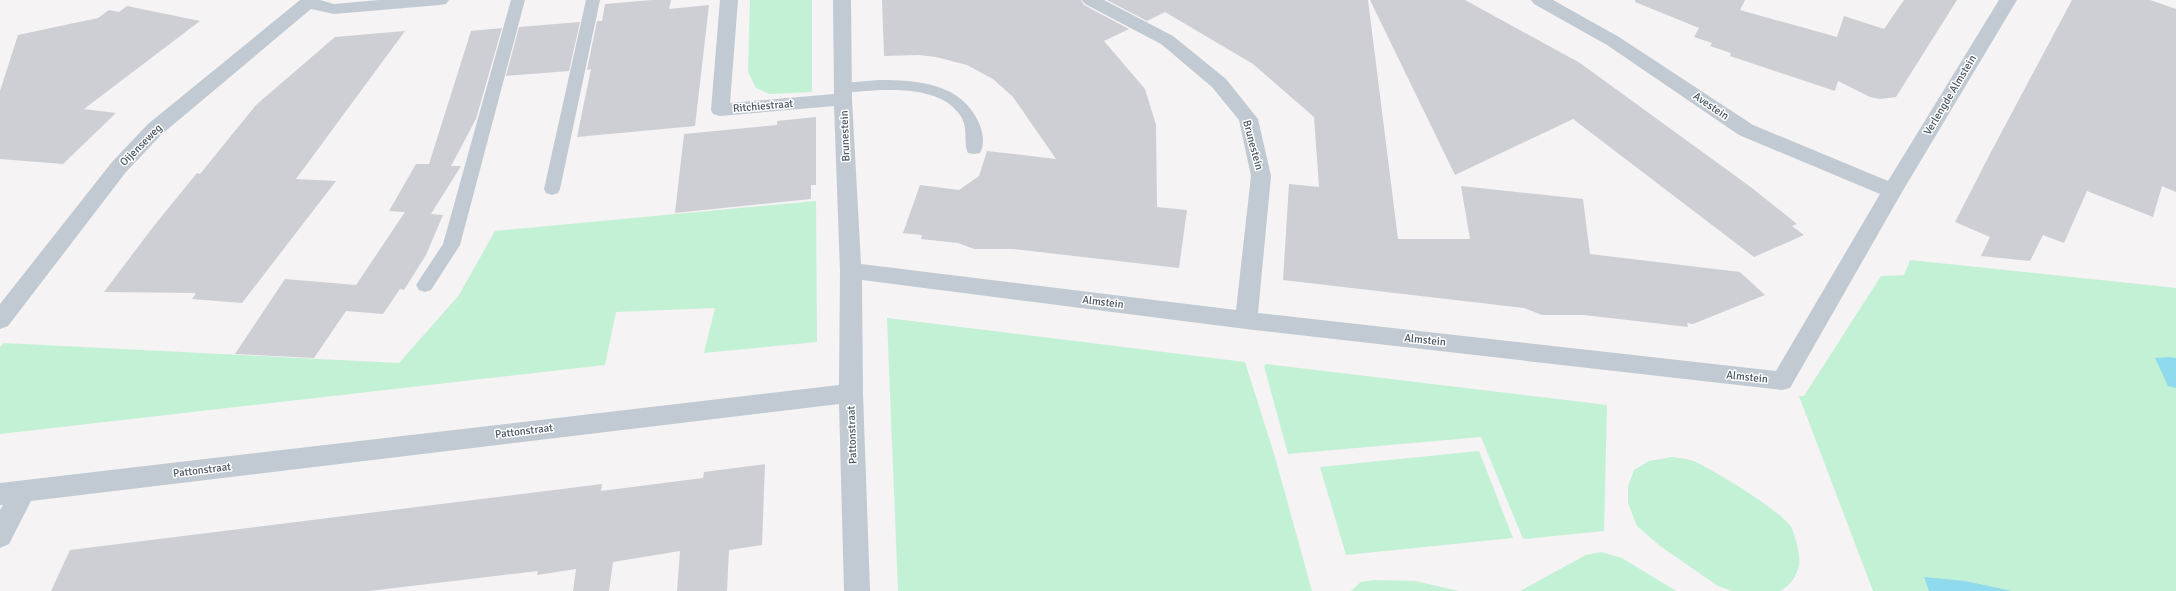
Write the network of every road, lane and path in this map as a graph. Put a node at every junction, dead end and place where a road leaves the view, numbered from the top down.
1 (440, 0) edge
2 (518, 0) edge
3 (593, 0) edge
4 (729, 0) edge
5 (842, 0) edge
6 (1091, 0) edge
7 (1540, 0) edge
8 (2008, 0) edge
9 (309, 2) edge
10 (843, 93) junction
11 (974, 148) dead end
12 (552, 189) dead end
13 (1892, 191) junction
14 (851, 271) junction
15 (425, 285) dead end
16 (0, 320) edge
17 (1246, 320) junction
18 (851, 392) junction
19 (12, 492) edge
20 (0, 536) edge
21 (857, 591) edge

1 - 9 street
2 - 15 lane
3 - 12 lane
4 - 10 street, Ritchiestraat
5 - 10 street, Brunestein
6 - 17 street, Brunestein
7 - 13 street, Avestein
8 - 13 street, Verlengde Almstein
9 - 16 street, Oijenseweg
10 - 11 lane
10 - 14 street, Brunestein
13 - 17 street, Almstein
14 - 17 street, Almstein
14 - 18 street
18 - 19 street, Pattonstraat
18 - 21 street, Pattonstraat
19 - 20 street

